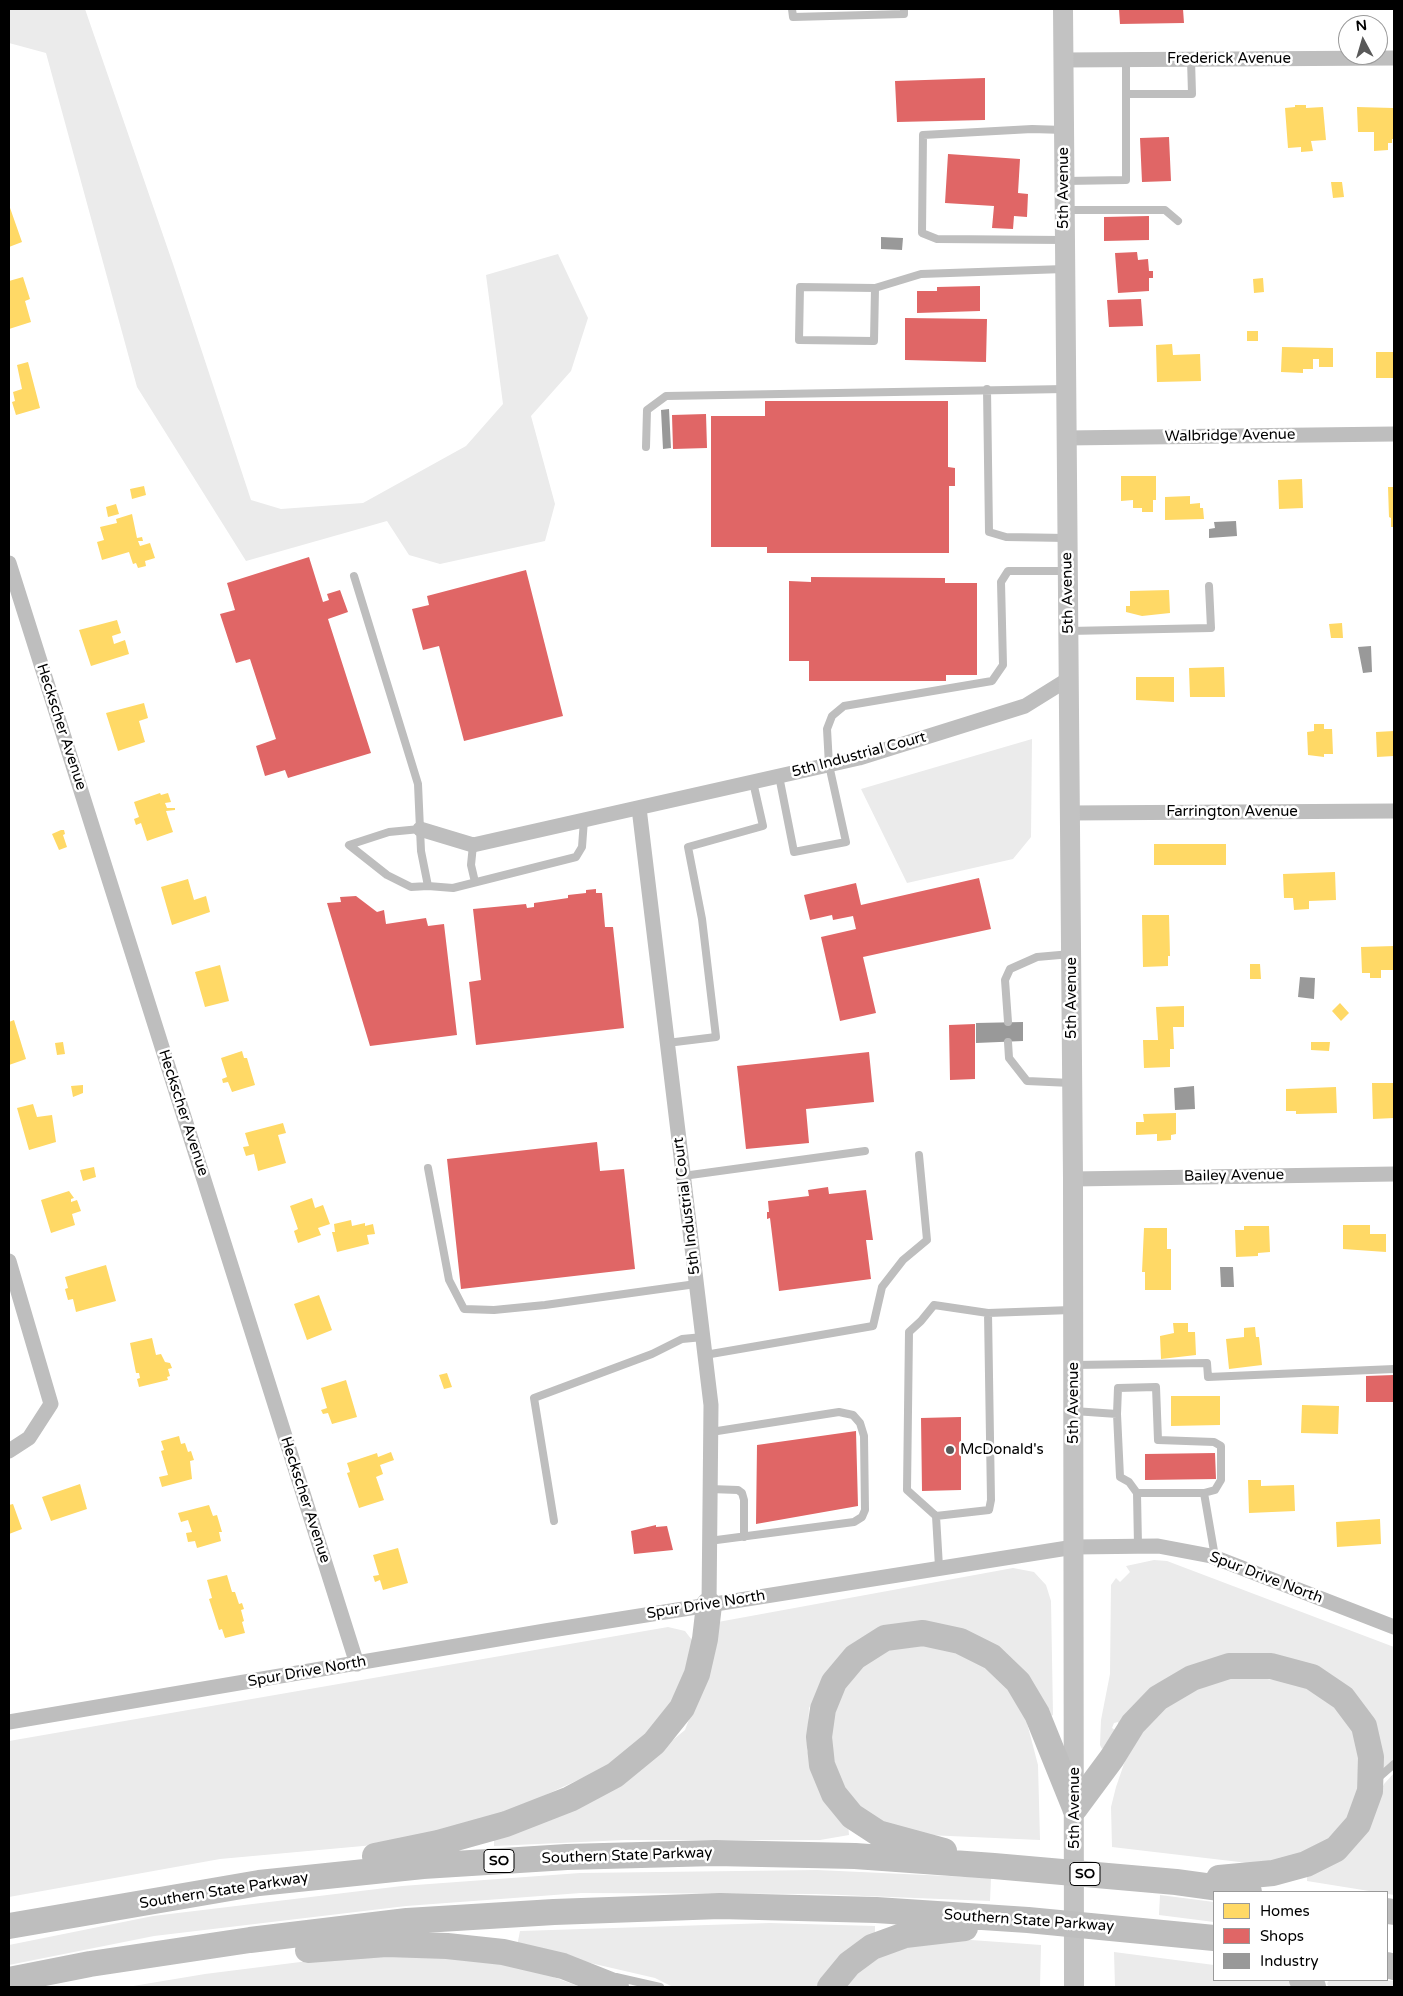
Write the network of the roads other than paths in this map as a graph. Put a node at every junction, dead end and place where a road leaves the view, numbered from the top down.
1 (792, 9) edge
2 (904, 9) edge
3 (1063, 9) edge
4 (1394, 58) edge
5 (1126, 59) junction
6 (1191, 59) junction
7 (1063, 60) junction
8 (1126, 94) junction
9 (1064, 130) junction
10 (1064, 181) junction
11 (1064, 210) junction
12 (1178, 221) dead end
13 (1064, 240) junction
14 (1064, 269) junction
15 (875, 288) junction
16 (1065, 388) junction
17 (986, 389) junction
18 (1394, 434) edge
19 (1065, 438) junction
20 (646, 447) dead end
21 (1067, 538) junction
22 (9, 563) edge
23 (1068, 570) junction
24 (354, 576) dead end
25 (1210, 586) dead end
26 (1069, 631) junction
27 (1070, 678) junction
28 (829, 764) junction
29 (779, 776) junction
30 (753, 782) junction
31 (639, 808) junction
32 (1394, 811) edge
33 (1070, 813) junction
34 (584, 820) junction
35 (420, 829) junction
36 (474, 845) junction
37 (475, 882) junction
38 (428, 886) junction
39 (1072, 954) junction
40 (1008, 1022) dead end
41 (1008, 1042) dead end
42 (667, 1044) junction
43 (1072, 1084) junction
44 (865, 1151) dead end
45 (919, 1156) dead end
46 (428, 1168) dead end
47 (1394, 1174) edge
48 (684, 1176) junction
49 (1073, 1179) junction
50 (9, 1261) edge
51 (696, 1284) junction
52 (1074, 1310) junction
53 (988, 1313) junction
54 (703, 1337) junction
55 (705, 1354) junction
56 (1074, 1365) junction
57 (1394, 1369) edge
58 (1074, 1411) junction
59 (1117, 1414) junction
60 (711, 1432) junction
61 (9, 1452) edge
62 (710, 1489) junction
63 (1137, 1493) junction
64 (1204, 1493) junction
65 (936, 1516) junction
66 (554, 1521) dead end
67 (744, 1537) junction
68 (710, 1541) junction
69 (1138, 1546) junction
70 (1074, 1547) junction
71 (1215, 1558) junction
72 (939, 1567) junction
73 (709, 1605) junction
74 (1394, 1627) edge
75 (357, 1664) junction
76 (9, 1722) edge
77 (1394, 1764) edge
78 (1370, 1791) junction
79 (1075, 1808) junction
80 (994, 1866) junction
81 (1176, 1882) junction
82 (1242, 1891) edge
83 (111, 1909) junction
84 (1028, 1920) junction
85 (9, 1926) edge
86 (1182, 1934) junction
87 (1213, 1938) edge
88 (1213, 1945) edge
89 (90, 1964) junction
90 (563, 1966) junction
91 (9, 1980) edge
92 (616, 1987) edge
93 (660, 1987) edge
94 (830, 1987) edge
95 (1074, 1987) edge

1 - 2 lane
3 - 7 main road, 5th Avenue
4 - 6 street, Frederick Avenue
5 - 6 street, Frederick Avenue
5 - 7 street, Frederick Avenue
5 - 8 lane
6 - 8 lane
7 - 9 main road, 5th Avenue
8 - 10 lane
9 - 10 main road, 5th Avenue
9 - 13 lane
10 - 11 main road, 5th Avenue
11 - 12 lane
11 - 13 main road, 5th Avenue
13 - 14 main road, 5th Avenue
14 - 15 lane
14 - 16 main road, 5th Avenue
15 - 15 lane
16 - 17 lane
16 - 19 main road, 5th Avenue
17 - 20 lane
17 - 21 lane
18 - 19 street, Walbridge Avenue
19 - 21 main road, 5th Avenue
21 - 23 main road, 5th Avenue
22 - 75 street, Heckscher Avenue
23 - 26 main road, 5th Avenue
23 - 28 lane
24 - 35 lane
25 - 26 lane
26 - 27 main road, 5th Avenue
27 - 28 street, 5th Industrial Court
27 - 33 main road, 5th Avenue
28 - 29 street, 5th Industrial Court
28 - 29 lane
29 - 30 street, 5th Industrial Court
30 - 31 street, 5th Industrial Court
30 - 42 lane
31 - 34 street, 5th Industrial Court
31 - 42 street, 5th Industrial Court
32 - 33 street, Farrington Avenue
33 - 39 main road, 5th Avenue
34 - 36 street, 5th Industrial Court
34 - 37 lane
35 - 36 street, 5th Industrial Court
35 - 38 lane
35 - 38 lane
36 - 37 lane
37 - 38 lane
39 - 40 lane
39 - 43 main road, 5th Avenue
41 - 43 lane
42 - 48 street, 5th Industrial Court
43 - 49 main road, 5th Avenue
44 - 48 lane
45 - 55 lane
46 - 51 lane
47 - 49 street, Bailey Avenue
48 - 51 street, 5th Industrial Court
49 - 52 main road, 5th Avenue
50 - 61 street
51 - 54 street, 5th Industrial Court
52 - 53 lane
52 - 56 main road, 5th Avenue
53 - 65 lane
53 - 65 lane
54 - 55 street, 5th Industrial Court
54 - 66 lane
55 - 60 street, 5th Industrial Court
56 - 57 lane
56 - 58 main road, 5th Avenue
58 - 59 lane
58 - 70 main road, 5th Avenue
59 - 63 lane
59 - 64 lane
60 - 62 street, 5th Industrial Court
60 - 67 lane
62 - 67 lane
62 - 68 street, 5th Industrial Court
63 - 64 lane
63 - 69 lane
64 - 71 lane
65 - 72 lane
67 - 68 lane
68 - 73 street, 5th Industrial Court
69 - 70 street, Spur Drive North
69 - 71 street, Spur Drive North
70 - 72 street, Spur Drive North
70 - 79 main road, 5th Avenue
71 - 74 street, Spur Drive North
72 - 73 street, Spur Drive North
73 - 75 street, Spur Drive North
73 - 83 highway
75 - 76 street, Spur Drive North
77 - 78 lane
78 - 79 highway
78 - 81 highway
79 - 80 highway
79 - 95 main road, 5th Avenue
80 - 81 highway, Southern State Parkway / SO
80 - 83 highway, Southern State Parkway / SO
81 - 82 highway, Southern State Parkway / SO
83 - 85 highway, Southern State Parkway / SO
84 - 86 highway, Southern State Parkway
84 - 89 highway, Southern State Parkway
84 - 94 highway
86 - 87 highway, Southern State Parkway
86 - 88 highway
89 - 90 highway
89 - 91 highway, Southern State Parkway
90 - 92 highway
90 - 93 lane

